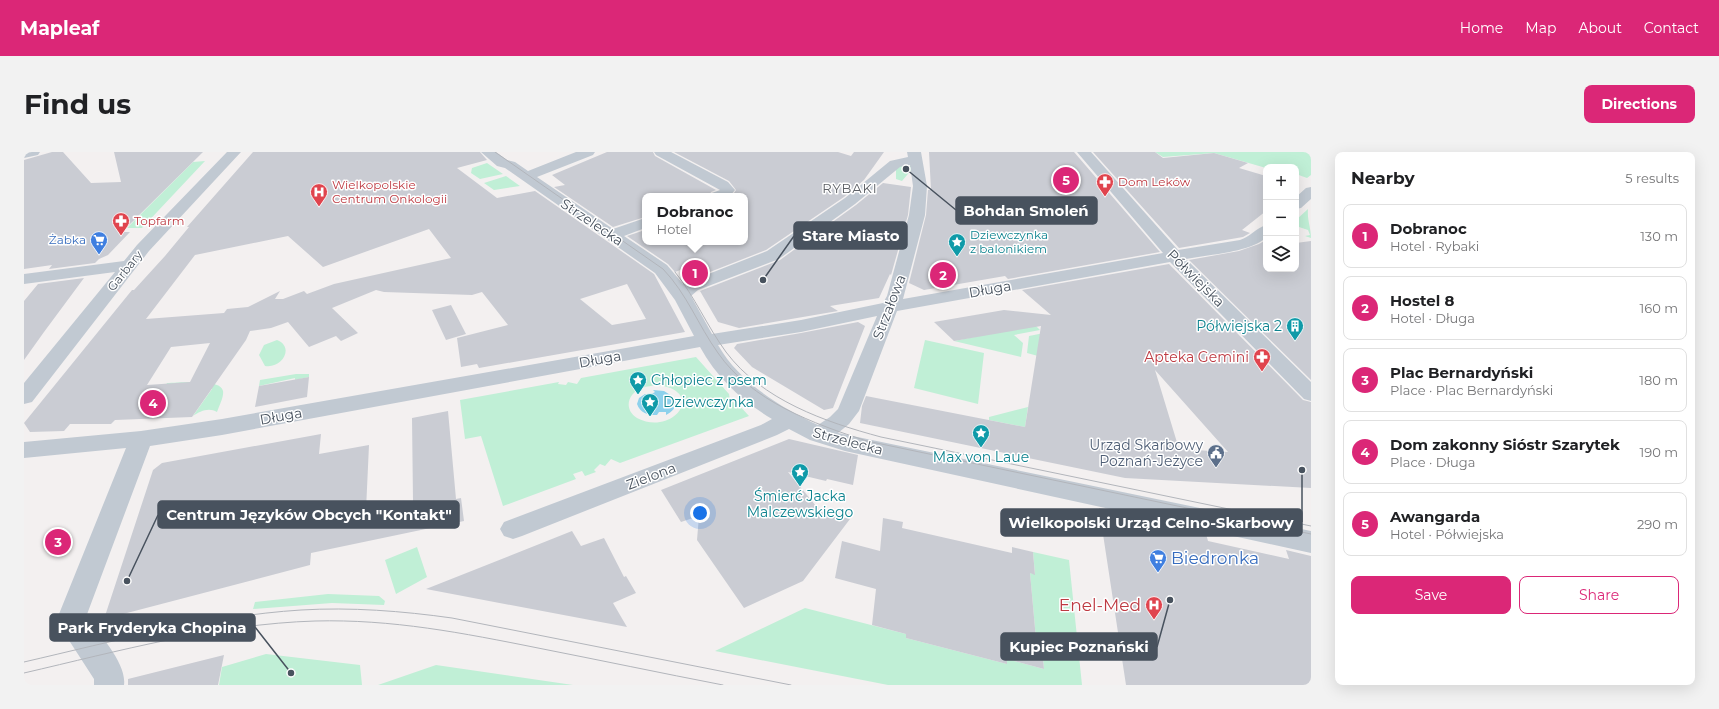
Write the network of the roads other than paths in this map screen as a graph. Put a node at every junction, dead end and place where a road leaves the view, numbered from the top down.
1 (33, 152) edge
2 (234, 152) edge
3 (488, 152) edge
4 (588, 152) edge
5 (661, 152) edge
6 (24, 154) edge
7 (915, 157) edge
8 (1091, 157) edge
9 (526, 177) junction
10 (1311, 191) edge
11 (725, 193) edge
12 (1299, 202) edge
13 (642, 223) edge
14 (1263, 232) edge
15 (611, 235) junction
16 (1175, 257) junction
17 (129, 265) junction
18 (24, 279) edge
19 (681, 294) junction
20 (889, 308) junction
21 (706, 341) junction
22 (1311, 394) edge
23 (24, 397) edge
24 (788, 420) junction
25 (818, 434) junction
26 (141, 439) junction
27 (24, 450) edge
28 (513, 529) dead end
29 (1311, 542) edge
30 (109, 685) edge

1 - 6 street
2 - 17 street, Garbary
3 - 9 street, Strzelecka
4 - 9 street
5 - 11 street
7 - 19 street
7 - 20 street, Strzałowa
8 - 16 street, Półwiejska
9 - 15 street, Strzelecka
10 - 12 street
13 - 15 street
14 - 16 street, Długa
15 - 19 street, Strzelecka
16 - 20 street, Długa
16 - 22 street, Półwiejska
17 - 18 street
17 - 23 street, Garbary
19 - 21 street, Strzelecka
20 - 21 street, Długa
20 - 25 street, Strzałowa
21 - 24 street, Strzelecka
21 - 26 street, Długa
24 - 25 street, Strzelecka
24 - 28 street, Zielona
25 - 29 street, Strzelecka
26 - 27 street, Długa
26 - 30 street

